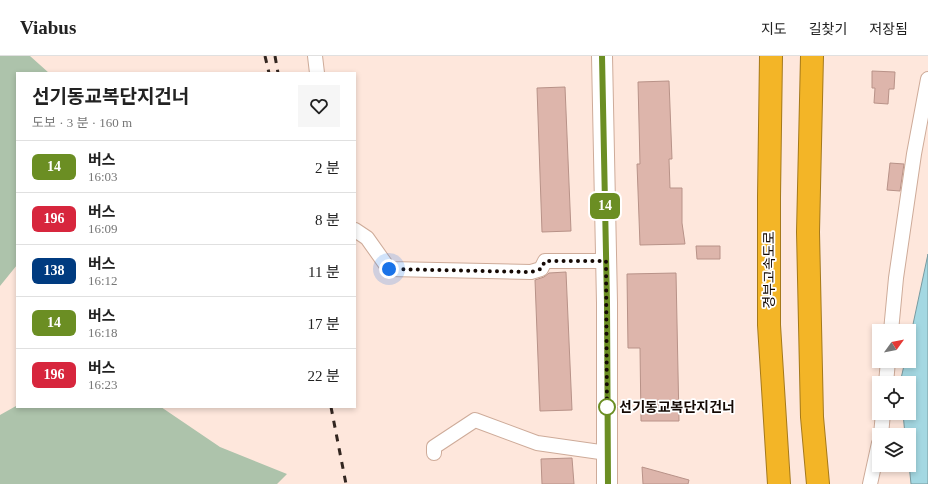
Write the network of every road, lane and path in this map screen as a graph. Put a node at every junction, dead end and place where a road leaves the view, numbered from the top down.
1 (315, 56) edge
2 (602, 56) edge
3 (772, 56) edge
4 (812, 56) edge
5 (317, 72) edge
6 (928, 79) edge
7 (356, 231) edge
8 (606, 261) junction
9 (892, 324) edge
10 (434, 453) dead end
11 (607, 453) junction
12 (873, 472) edge
13 (608, 484) edge
14 (779, 484) edge
15 (818, 484) edge
16 (870, 484) edge

1 - 5 street
2 - 8 main road
3 - 14 highway, 경부고속도로
4 - 15 highway
6 - 9 street
7 - 8 street
8 - 11 main road
10 - 11 street
11 - 13 main road
12 - 16 street

